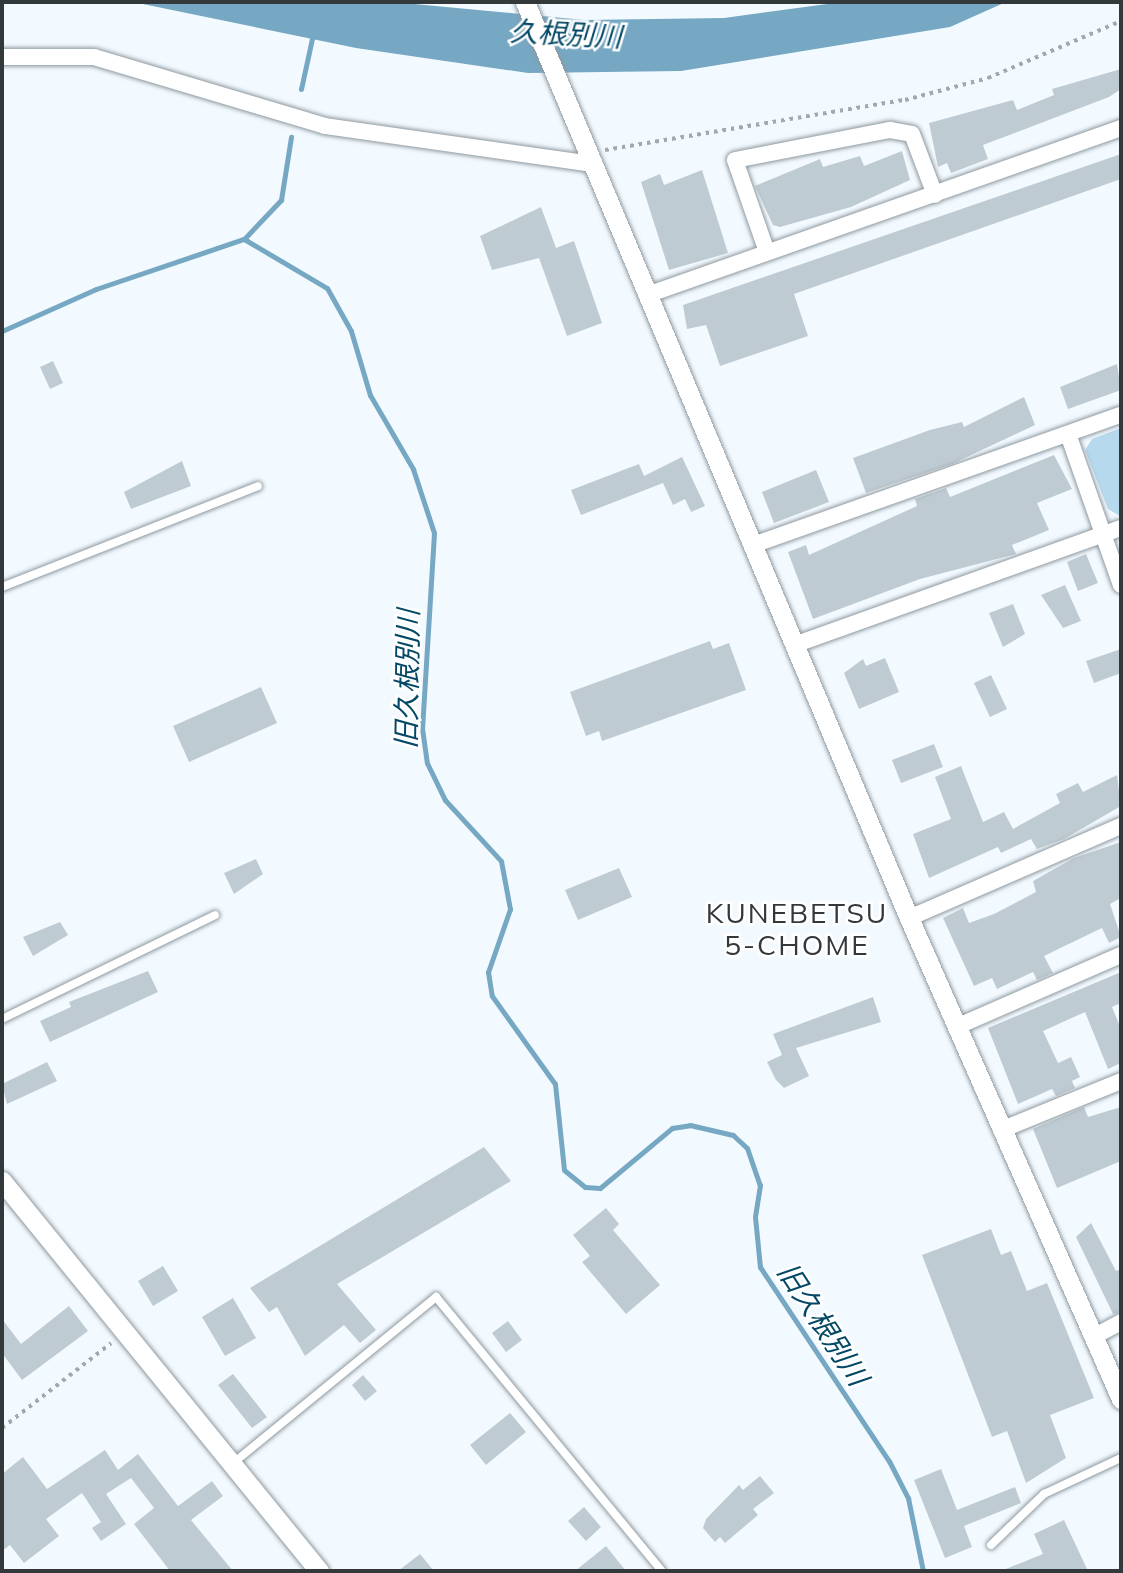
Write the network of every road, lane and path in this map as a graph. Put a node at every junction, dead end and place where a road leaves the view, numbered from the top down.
1 (525, 2) edge
2 (1121, 21) edge
3 (2, 57) edge
4 (1121, 128) edge
5 (598, 164) junction
6 (936, 195) junction
7 (767, 252) junction
8 (647, 295) junction
9 (1121, 415) edge
10 (1068, 434) junction
11 (258, 486) dead end
12 (1121, 528) edge
13 (1103, 534) junction
14 (753, 545) junction
15 (1121, 584) edge
16 (2, 587) edge
17 (794, 645) junction
18 (1121, 826) edge
19 (215, 915) dead end
20 (909, 918) junction
21 (1121, 955) edge
22 (2, 1019) edge
23 (956, 1027) junction
24 (1121, 1081) edge
25 (1001, 1130) junction
26 (2, 1181) edge
27 (1121, 1322) edge
28 (125, 1332) junction
29 (1093, 1337) junction
30 (1121, 1399) edge
31 (2, 1428) edge
32 (1121, 1458) edge
33 (232, 1464) junction
34 (991, 1545) dead end
35 (319, 1571) edge
36 (662, 1571) edge

1 - 5 street
2 - 5 path
3 - 5 street
4 - 6 street
5 - 8 street
6 - 7 street
6 - 7 street
7 - 8 street
8 - 14 street
9 - 10 street
10 - 13 street
10 - 14 street
11 - 16 lane
12 - 13 street
13 - 15 street
13 - 17 street
14 - 17 street
17 - 20 street
18 - 20 street
19 - 22 lane
20 - 23 street
21 - 23 street
23 - 25 street
24 - 25 street
25 - 29 street
26 - 28 street
27 - 29 street
28 - 31 path
28 - 33 street
29 - 30 street
32 - 34 lane
33 - 35 street
33 - 36 lane

